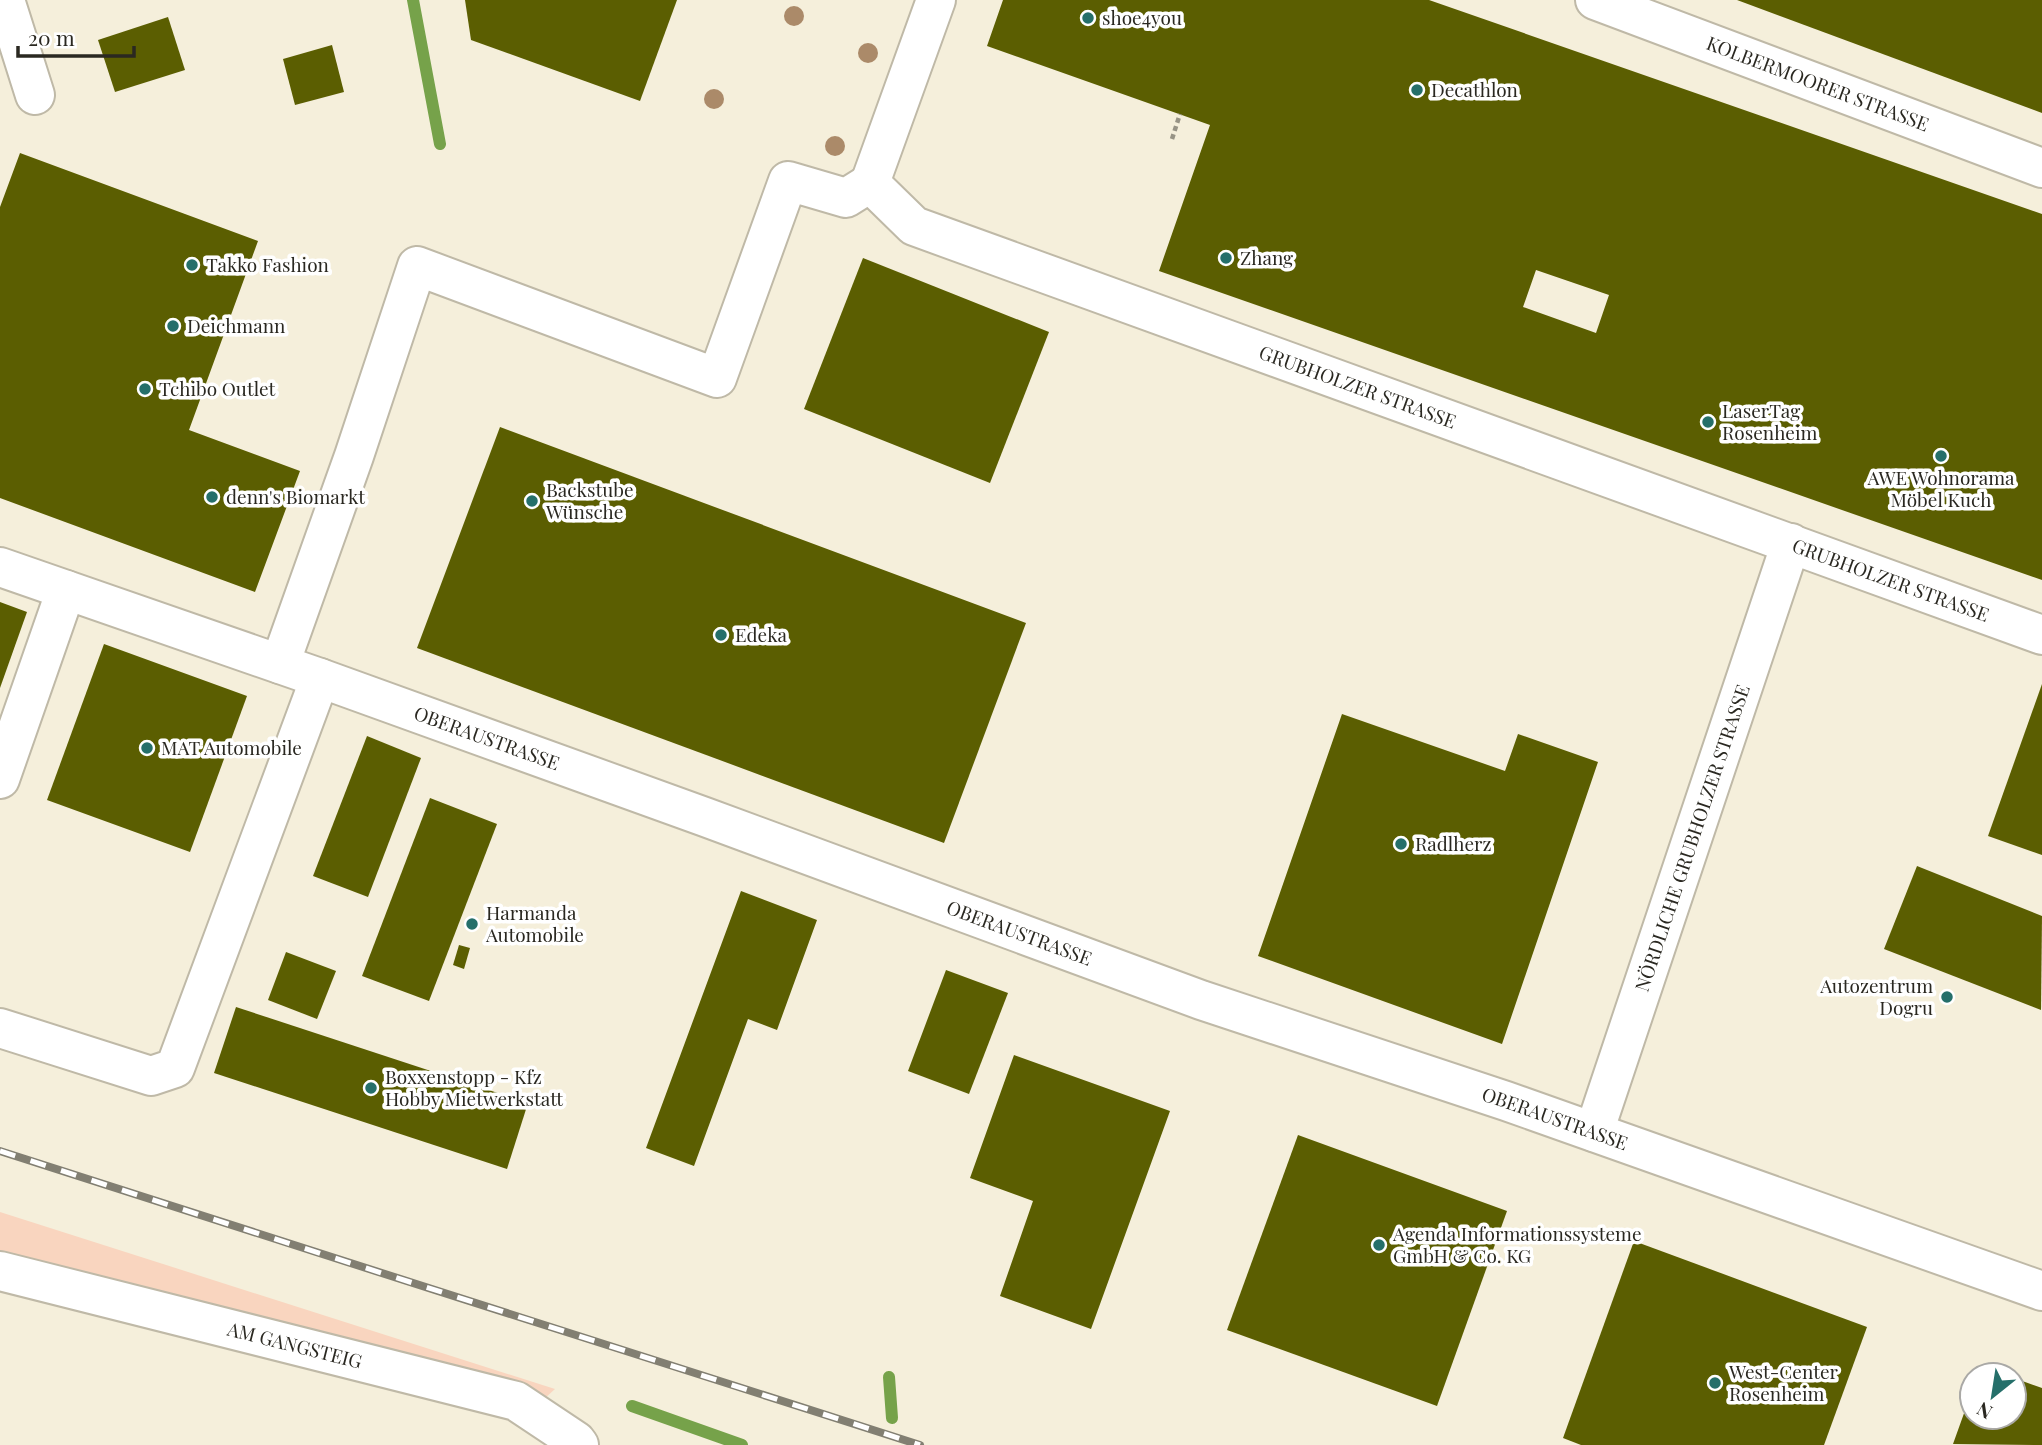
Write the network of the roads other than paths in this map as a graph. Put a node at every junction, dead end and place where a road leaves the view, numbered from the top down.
1 (5, 0) edge
2 (936, 0) edge
3 (1595, 0) edge
4 (35, 95) dead end
5 (2042, 168) edge
6 (870, 183) junction
7 (1791, 543) junction
8 (0, 567) edge
9 (66, 590) junction
10 (2042, 635) edge
11 (280, 664) junction
12 (320, 678) junction
13 (0, 779) edge
14 (0, 1028) edge
15 (1594, 1132) junction
16 (0, 1271) edge
17 (2042, 1291) edge
18 (579, 1445) edge

1 - 4 street
2 - 6 street
3 - 5 street, KOLBERMOORER STRASSE
6 - 7 street, GRUBHOLZER STRASSE
6 - 11 street
7 - 10 street, GRUBHOLZER STRASSE
7 - 15 street, NÖRDLICHE GRUBHOLZER STRASSE
8 - 9 street, OBERAUSTRASSE
9 - 11 street, OBERAUSTRASSE
9 - 13 street
11 - 12 street, OBERAUSTRASSE
12 - 14 street
12 - 15 street, OBERAUSTRASSE
15 - 17 street, OBERAUSTRASSE
16 - 18 street, AM GANGSTEIG

